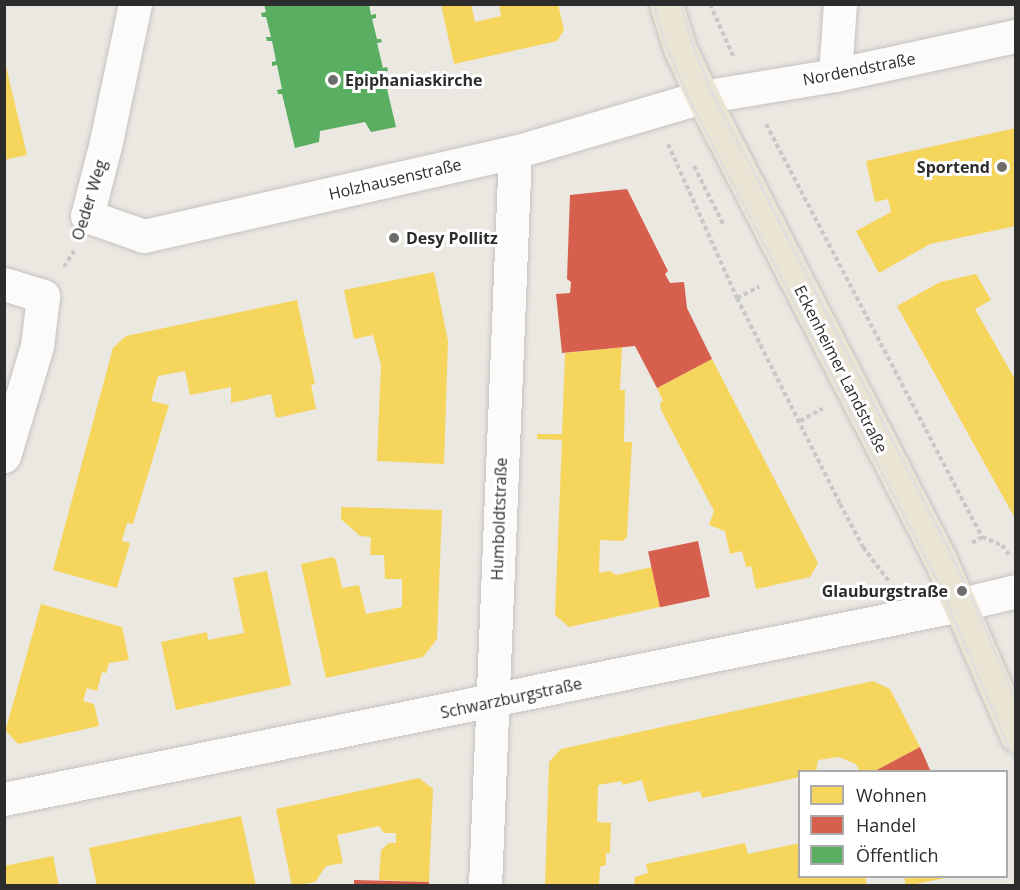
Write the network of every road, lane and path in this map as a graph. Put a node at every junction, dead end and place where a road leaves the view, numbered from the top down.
1 (135, 4) edge
2 (666, 4) edge
3 (840, 4) edge
4 (1016, 36) edge
5 (835, 75) junction
6 (702, 97) junction
7 (762, 116) dead end
8 (668, 148) dead end
9 (515, 152) junction
10 (694, 170) dead end
11 (87, 216) junction
12 (727, 232) dead end
13 (4, 284) edge
14 (752, 290) dead end
15 (43, 296) junction
16 (737, 298) junction
17 (816, 412) dead end
18 (800, 421) junction
19 (4, 456) edge
20 (982, 537) junction
21 (965, 547) dead end
22 (1015, 576) edge
23 (891, 584) dead end
24 (960, 605) junction
25 (492, 702) junction
26 (1016, 735) edge
27 (4, 800) edge
28 (485, 885) edge

1 - 11 street, Oeder Weg
2 - 6 main road, Eckenheimer Landstraße
3 - 5 street
4 - 5 street, Nordendstraße
5 - 6 street, Nordendstraße
6 - 9 street, Holzhausenstraße
6 - 24 main road, Eckenheimer Landstraße
7 - 20 path
8 - 16 path
9 - 11 street, Holzhausenstraße
9 - 25 street, Humboldtstraße
10 - 12 path
11 - 15 path, Oeder Weg
13 - 15 street
14 - 16 path
15 - 19 street
16 - 18 path
17 - 18 path
18 - 23 path
20 - 21 path
20 - 22 path
22 - 24 street, Schwarzburgstraße
24 - 25 street, Schwarzburgstraße
24 - 26 main road, Eckenheimer Landstraße
25 - 27 street, Schwarzburgstraße
25 - 28 street, Humboldtstraße

